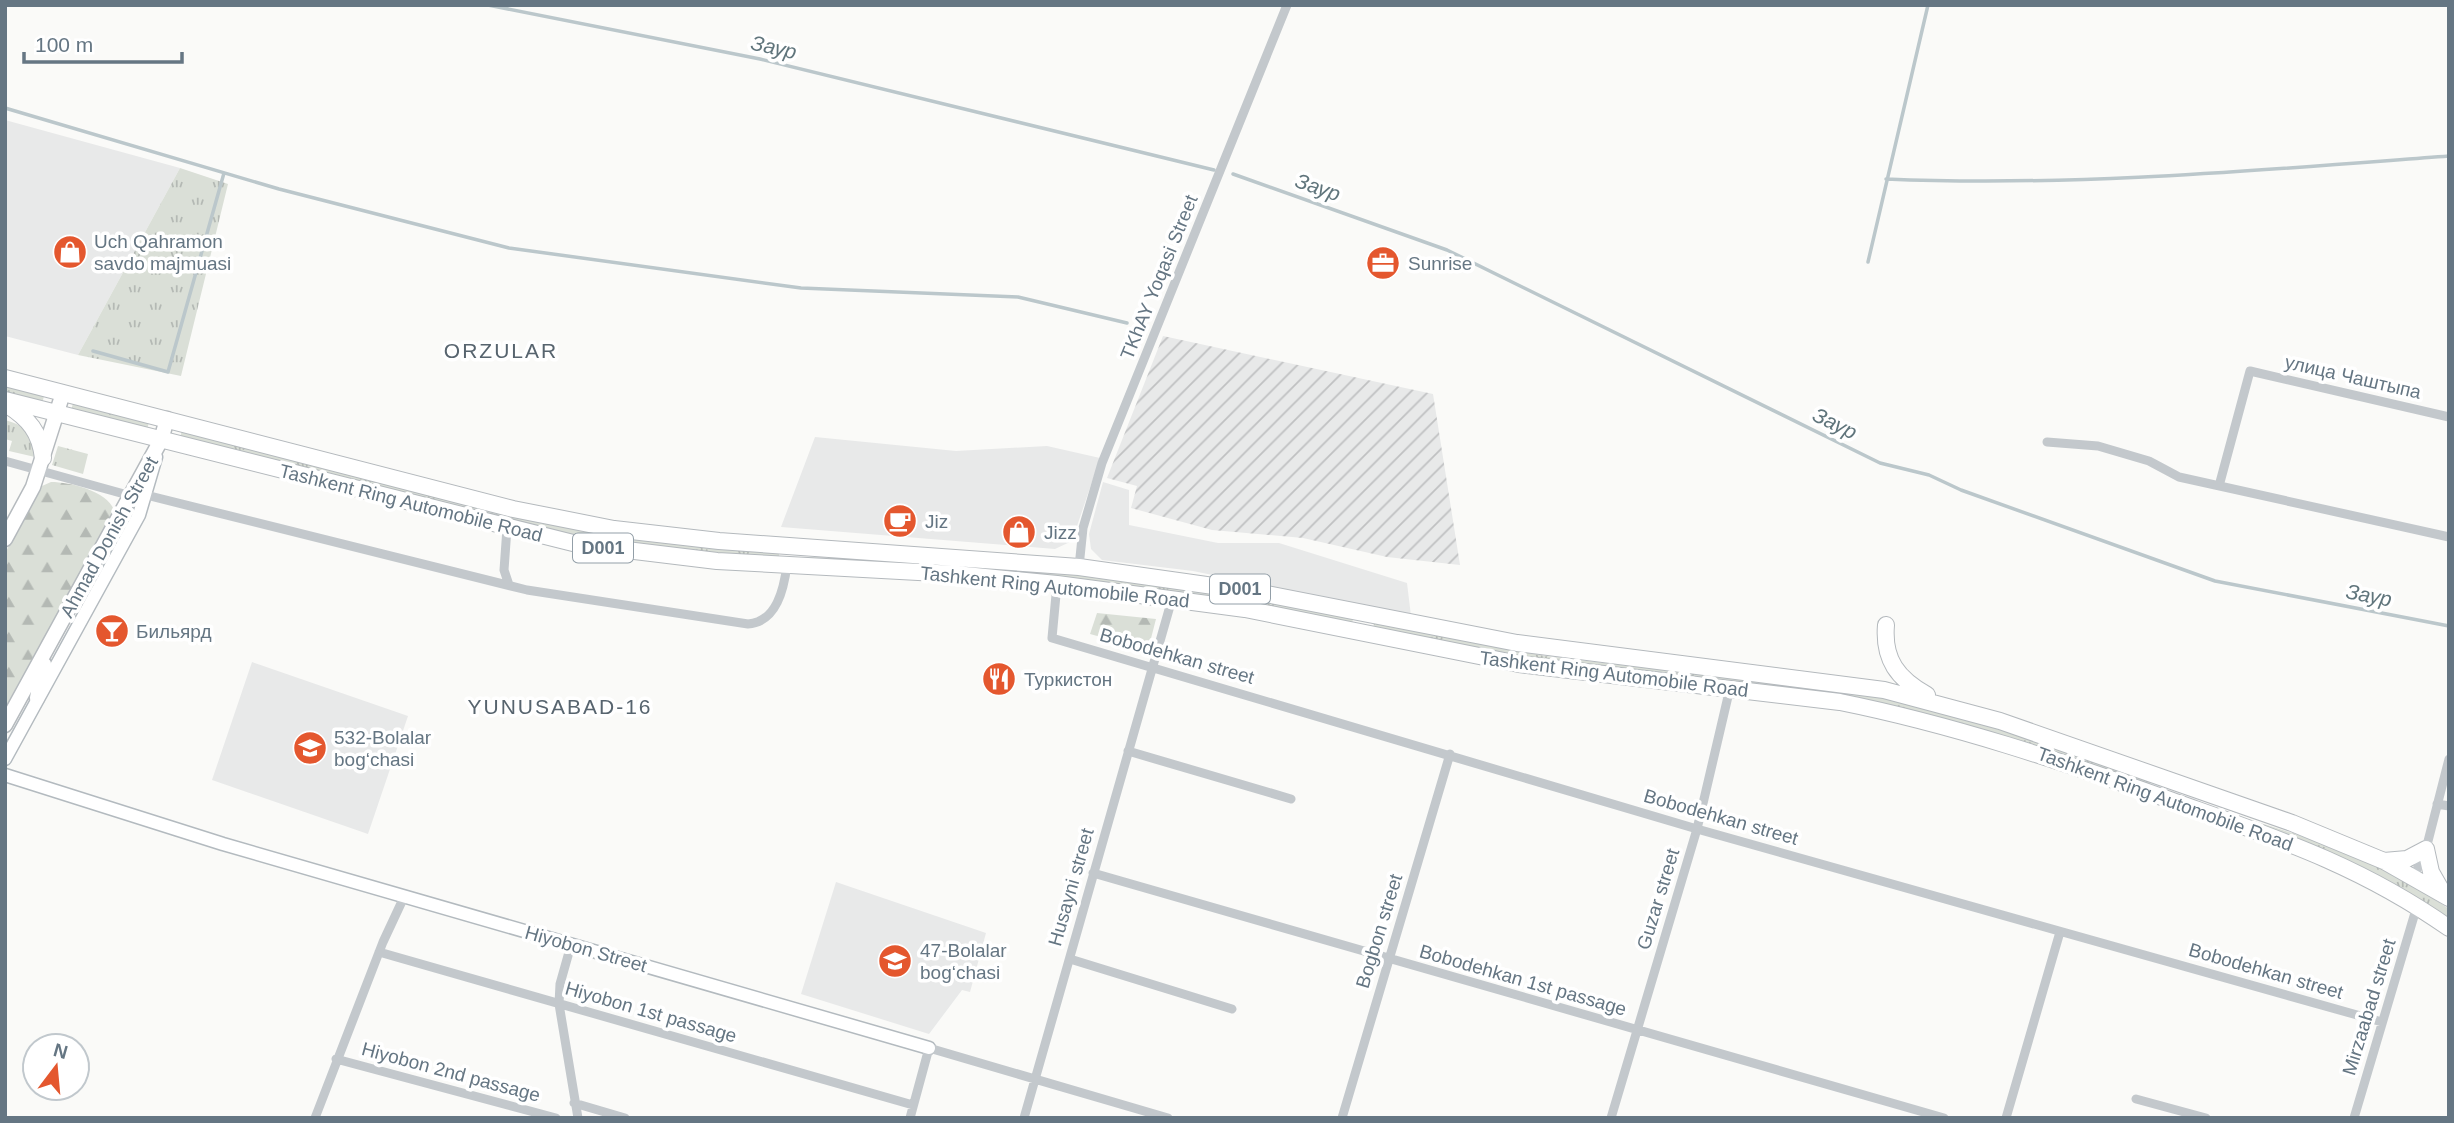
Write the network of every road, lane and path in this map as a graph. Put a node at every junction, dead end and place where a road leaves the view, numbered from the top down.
1 (1287, 5) edge
2 (5, 378) edge
3 (64, 393) junction
4 (5, 402) edge
5 (57, 413) junction
6 (2449, 417) edge
7 (167, 419) junction
8 (161, 440) junction
9 (2047, 442) dead end
10 (5, 461) edge
11 (41, 464) junction
12 (2219, 486) junction
13 (140, 496) junction
14 (507, 528) junction
15 (2449, 537) edge
16 (5, 539) edge
17 (789, 546) junction
18 (787, 565) junction
19 (1079, 567) junction
20 (1056, 584) junction
21 (509, 585) junction
22 (1172, 599) junction
23 (1362, 611) junction
24 (1886, 625) dead end
25 (1358, 631) junction
26 (46, 652) junction
27 (1153, 667) junction
28 (1730, 688) junction
29 (37, 698) junction
30 (1945, 704) junction
31 (5, 725) edge
32 (1128, 751) junction
33 (1450, 754) junction
34 (5, 759) edge
35 (2449, 759) edge
36 (5, 775) edge
37 (2169, 779) junction
38 (2162, 797) junction
39 (1291, 799) dead end
40 (2437, 804) junction
41 (2449, 806) edge
42 (1697, 829) junction
43 (2426, 849) junction
44 (2384, 861) junction
45 (1093, 873) junction
46 (2414, 876) junction
47 (404, 897) junction
48 (2446, 897) edge
49 (2417, 906) junction
50 (2449, 928) edge
51 (2060, 932) junction
52 (571, 945) junction
53 (379, 952) junction
54 (1070, 959) junction
55 (1389, 960) junction
56 (559, 1004) junction
57 (1232, 1009) dead end
58 (2382, 1022) junction
59 (1637, 1030) junction
60 (929, 1048) junction
61 (336, 1059) junction
62 (1035, 1080) junction
63 (2136, 1099) dead end
64 (574, 1103) junction
65 (913, 1105) junction
66 (315, 1118) edge
67 (556, 1118) edge
68 (578, 1118) edge
69 (625, 1118) edge
70 (910, 1118) edge
71 (1024, 1118) edge
72 (1168, 1118) edge
73 (1342, 1118) edge
74 (1611, 1118) edge
75 (1944, 1118) edge
76 (2006, 1118) edge
77 (2206, 1118) edge
78 (2354, 1118) edge

1 - 19 street, TKhAY Yoqasi Street
2 - 3 highway, Tashkent Ring Automobile Road / D001
3 - 5 main road
3 - 7 highway, Tashkent Ring Automobile Road / D001
4 - 5 highway, Tashkent Ring Automobile Road / D001
4 - 11 highway
5 - 8 highway, Tashkent Ring Automobile Road / D001
5 - 11 main road
6 - 12 street, улица Чаштыпа
7 - 8 main road, Ahmad Donish Street
7 - 17 highway, Tashkent Ring Automobile Road / D001
8 - 13 main road, Ahmad Donish Street
8 - 14 highway, Tashkent Ring Automobile Road / D001
9 - 12 street
10 - 11 street
11 - 13 street
11 - 16 main road
12 - 15 street
13 - 21 street
13 - 26 main road, Ahmad Donish Street
13 - 29 street, Ahmad Donish Street
14 - 18 highway, Tashkent Ring Automobile Road / D001
14 - 21 street
17 - 18 highway
17 - 19 highway, Tashkent Ring Automobile Road / D001
18 - 20 highway, Tashkent Ring Automobile Road / D001
18 - 21 street
19 - 23 highway, Tashkent Ring Automobile Road / D001
20 - 22 highway, Tashkent Ring Automobile Road / D001
20 - 27 street, Bobodehkan street
22 - 25 highway, Tashkent Ring Automobile Road / D001
22 - 27 street, Husayni street
23 - 25 highway
23 - 30 highway, Tashkent Ring Automobile Road / D001
24 - 30 highway
25 - 28 highway, Tashkent Ring Automobile Road / D001
26 - 29 main road
26 - 31 main road, Ahmad Donish Street
27 - 32 street, Husayni street
27 - 33 street, Bobodehkan street
28 - 38 highway, Tashkent Ring Automobile Road / D001
28 - 42 street, Guzar street
29 - 34 street, Ahmad Donish Street
30 - 37 highway, Tashkent Ring Automobile Road / D001
32 - 39 street
32 - 45 street, Husayni street
33 - 42 street, Bobodehkan street
33 - 55 street, Bogbon street
35 - 40 street
36 - 47 street, Hiyobon Street
37 - 38 highway
37 - 44 highway, Tashkent Ring Automobile Road / D001
38 - 49 highway, Tashkent Ring Automobile Road / D001
40 - 41 street
40 - 43 street
42 - 51 street, Bobodehkan street
42 - 59 street, Guzar street
43 - 44 highway
43 - 46 street
43 - 48 highway
44 - 46 highway, Tashkent Ring Automobile Road / D001
45 - 54 street, Husayni street
45 - 55 street, Bobodehkan 1st passage
46 - 48 highway, Tashkent Ring Automobile Road / D001
47 - 52 street, Hiyobon Street
47 - 53 street
49 - 50 highway, Tashkent Ring Automobile Road / D001
49 - 58 street, Mirzaabad street
51 - 58 street, Bobodehkan street
51 - 76 street
52 - 56 street
52 - 60 street, Hiyobon Street
53 - 56 street, Hiyobon 1st passage
53 - 61 street
54 - 57 street
54 - 62 street, Husayni street
55 - 59 street, Bobodehkan 1st passage
55 - 73 street, Bogbon street
56 - 64 street
56 - 65 street, Hiyobon 1st passage
58 - 78 street, Mirzaabad street
59 - 74 street, Guzar street
59 - 75 street, Bobodehkan 1st passage
60 - 62 street, Hiyobon Street
60 - 65 street
61 - 66 street
61 - 67 street, Hiyobon 2nd passage
62 - 71 street, Husayni street
62 - 72 street, Hiyobon Street
63 - 77 street
64 - 68 street
64 - 69 street
65 - 70 street

